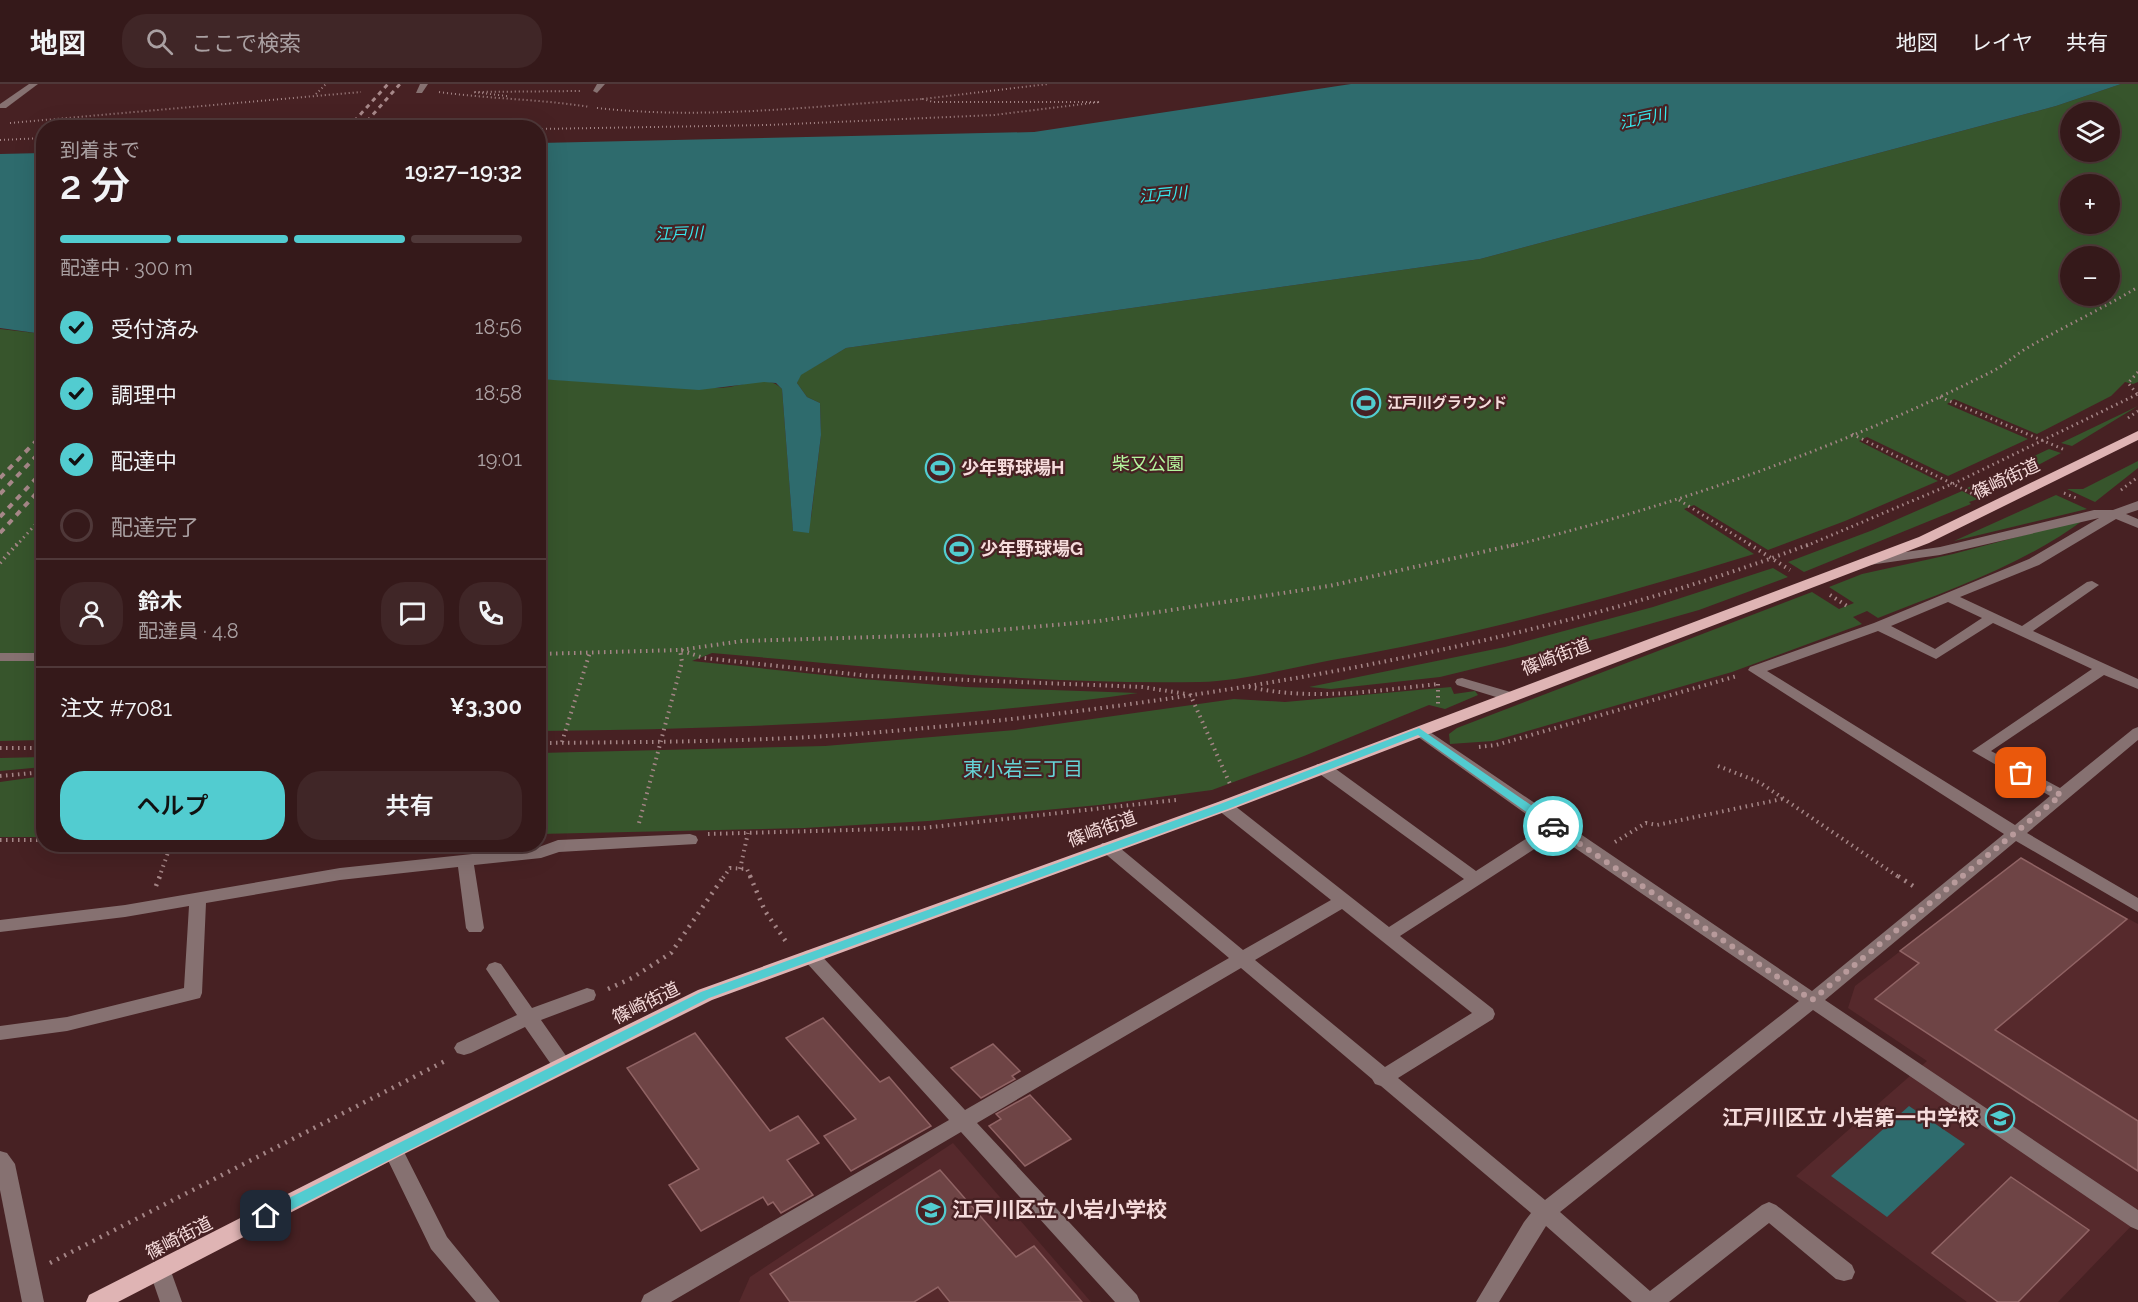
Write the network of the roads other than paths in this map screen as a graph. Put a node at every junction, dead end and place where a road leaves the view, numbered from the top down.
1 (34, 84) edge
2 (3, 106) dead end
3 (2138, 435) edge
4 (2138, 505) edge
5 (2115, 514) junction
6 (2138, 524) edge
7 (1868, 561) junction
8 (2092, 585) dead end
9 (1948, 597) junction
10 (1991, 618) junction
11 (1879, 626) junction
12 (2022, 632) junction
13 (0, 657) edge
14 (36, 657) edge
15 (2102, 669) junction
16 (1462, 682) road end
17 (2138, 685) edge
18 (1509, 696) junction
19 (1419, 731) junction
20 (2138, 732) edge
21 (1323, 768) junction
22 (2061, 795) junction
23 (1223, 798) junction
24 (1556, 827) junction
25 (2015, 833) junction
26 (697, 837) road end
27 (1108, 847) junction
28 (546, 850) edge
29 (541, 852) edge
30 (465, 860) junction
31 (1476, 879) junction
32 (198, 900) junction
33 (1342, 901) junction
34 (2138, 906) edge
35 (0, 926) edge
36 (475, 928) dead end
37 (1388, 936) junction
38 (812, 956) junction
39 (1240, 960) junction
40 (495, 969) dead end
41 (587, 995) road end
42 (1812, 1000) junction
43 (529, 1017) junction
44 (0, 1033) edge
45 (464, 1048) road end
46 (562, 1065) junction
47 (1383, 1079) junction
48 (965, 1122) junction
49 (393, 1150) junction
50 (0, 1159) edge
51 (1545, 1212) junction
52 (2138, 1221) edge
53 (160, 1270) junction
54 (1844, 1272) dead end
55 (33, 1302) edge
56 (97, 1302) edge
57 (171, 1302) edge
58 (489, 1302) edge
59 (652, 1302) edge
60 (1129, 1302) edge
61 (1487, 1302) edge
62 (1647, 1302) edge
63 (1653, 1302) edge

1 - 2 street
3 - 7 main road, 篠崎街道
4 - 5 street
5 - 6 street
5 - 7 street
5 - 9 street
7 - 18 main road, 篠崎街道
8 - 12 street
9 - 10 street
9 - 11 street
10 - 11 street
10 - 12 street
11 - 25 street
12 - 15 street
13 - 14 street
15 - 17 street
15 - 22 street
16 - 18 street
18 - 19 main road, 篠崎街道
19 - 21 main road, 篠崎街道
19 - 24 street
20 - 22 street
21 - 23 main road, 篠崎街道
21 - 31 street
22 - 25 street
23 - 27 main road, 篠崎街道
23 - 33 street
24 - 31 street
24 - 42 street
25 - 34 street
25 - 42 street
26 - 28 street
27 - 38 main road, 篠崎街道
27 - 39 street
29 - 30 street
30 - 32 street
30 - 36 street
31 - 37 street
32 - 35 street
32 - 44 street
33 - 37 street
33 - 39 street
37 - 47 street
38 - 46 main road, 篠崎街道
38 - 48 street
39 - 47 street
39 - 48 street
40 - 43 street
41 - 43 street
42 - 51 street
42 - 52 street
43 - 45 street
43 - 46 street
46 - 49 main road, 篠崎街道
47 - 51 street
48 - 59 street
48 - 60 street
49 - 53 main road, 篠崎街道
49 - 58 street
50 - 55 street
51 - 61 street
51 - 62 street
53 - 56 main road, 篠崎街道
53 - 57 street
54 - 63 street

